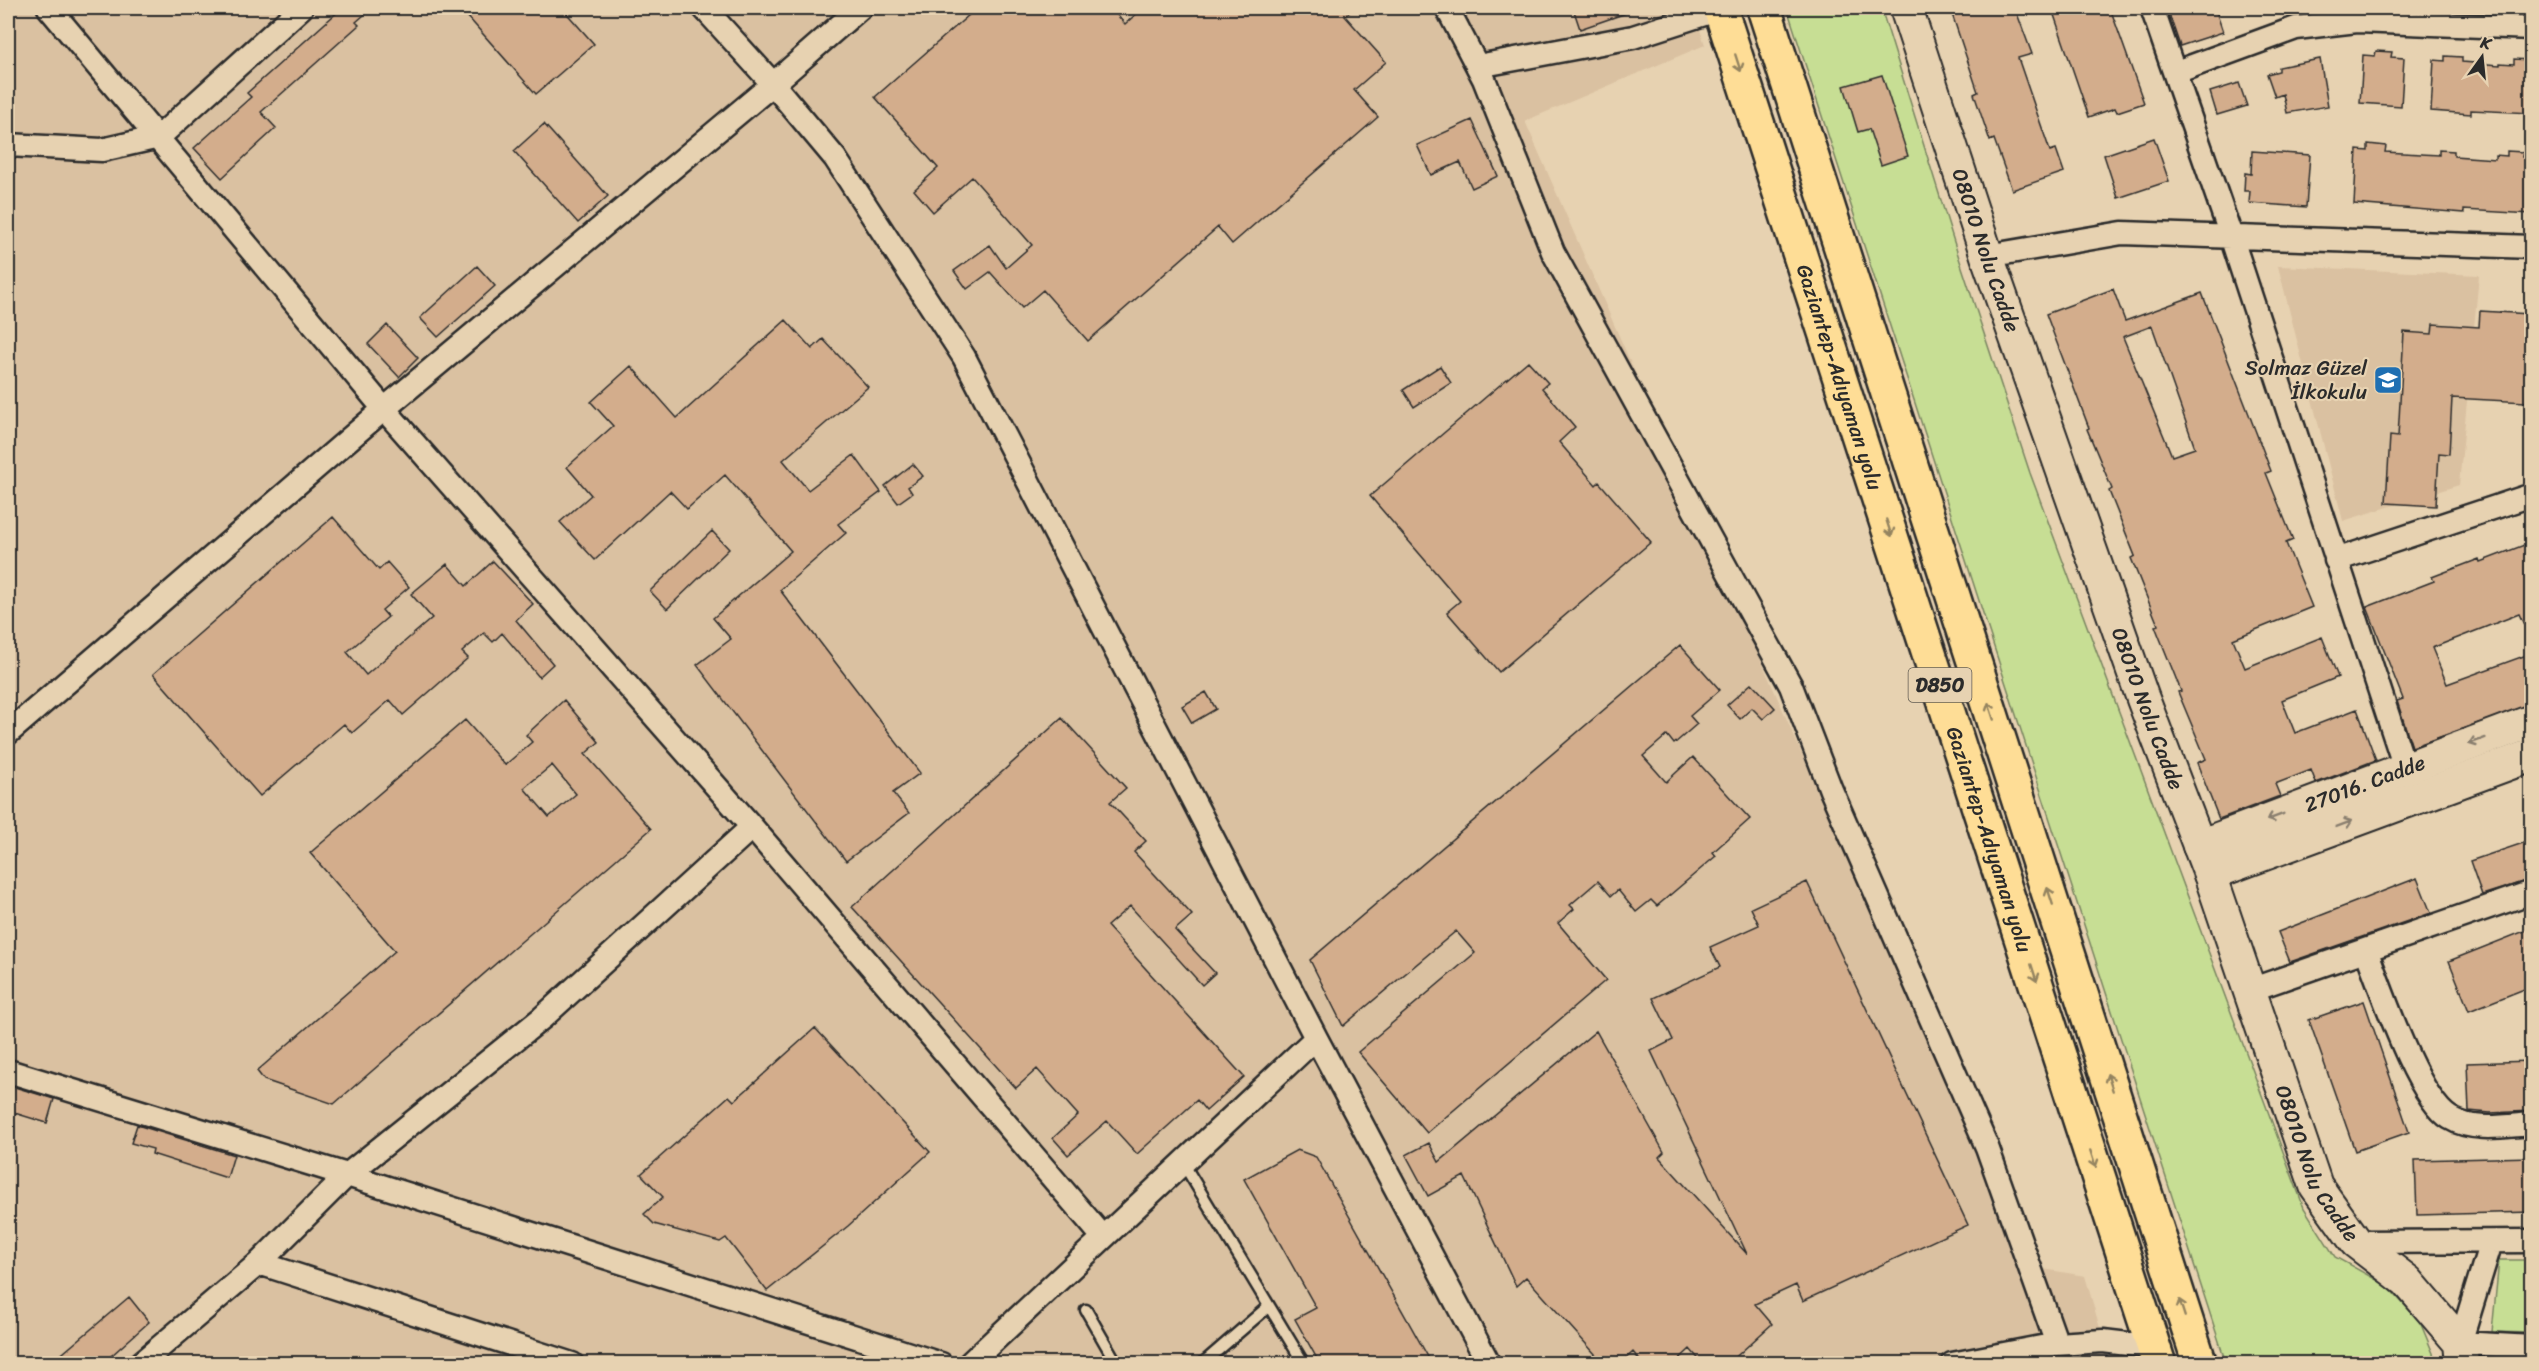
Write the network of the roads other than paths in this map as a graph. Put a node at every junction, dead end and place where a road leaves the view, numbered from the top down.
1 (49, 8) edge
2 (300, 8) edge
3 (704, 8) edge
4 (860, 8) edge
5 (1447, 8) edge
6 (1720, 8) edge
7 (1764, 8) edge
8 (1906, 8) edge
9 (2152, 8) edge
10 (2532, 28) edge
11 (1478, 66) junction
12 (2176, 72) junction
13 (773, 84) junction
14 (159, 137) junction
15 (8, 145) edge
16 (2231, 236) junction
17 (2532, 247) edge
18 (1988, 256) junction
19 (384, 409) junction
20 (2532, 495) edge
21 (2336, 560) junction
22 (2532, 721) edge
23 (8, 733) edge
24 (2532, 755) edge
25 (2405, 768) junction
26 (752, 827) junction
27 (2204, 860) junction
28 (2532, 892) edge
29 (2366, 950) junction
30 (2250, 990) junction
31 (1316, 1038) junction
32 (8, 1071) edge
33 (2532, 1124) edge
34 (1183, 1163) junction
35 (348, 1175) junction
36 (1103, 1238) junction
37 (2532, 1241) edge
38 (2356, 1242) junction
39 (2491, 1242) junction
40 (259, 1263) junction
41 (1269, 1306) junction
42 (1086, 1310) dead end
43 (2057, 1344) junction
44 (2532, 1347) edge
45 (2461, 1353) edge
46 (2156, 1355) edge
47 (140, 1364) edge
48 (572, 1364) edge
49 (940, 1364) edge
50 (969, 1364) edge
51 (1117, 1364) edge
52 (1202, 1364) edge
53 (1304, 1364) edge
54 (1489, 1364) edge
55 (1952, 1364) edge
56 (2200, 1364) edge

1 - 14 street
2 - 14 street
3 - 13 street
4 - 13 street
5 - 11 street
6 - 11 street
6 -> 46 highway, Gaziantep-Adıyaman yolu / D850
56 -> 7 highway, Gaziantep-Adıyaman yolu / D850
8 - 18 street, 08010 Nolu Cadde
9 - 12 street
10 - 12 street
11 - 43 street
12 - 16 street
13 - 19 street
13 - 31 street
14 - 15 street
14 - 19 street
16 - 17 street
16 - 18 street
16 - 21 street
18 - 27 street, 08010 Nolu Cadde
19 - 23 street
19 - 26 street
20 - 21 street
21 - 25 street
22 -> 25 street, 27016. Cadde
27 -> 24 street, 27016. Cadde
25 -> 27 street, 27016. Cadde
26 - 35 street
26 - 36 street
27 - 30 street, 08010 Nolu Cadde
28 - 29 street
29 - 30 street
29 - 33 street
30 - 38 street, 08010 Nolu Cadde
31 - 34 street
31 - 54 street
32 - 35 street
34 - 36 street
34 - 41 lane
35 - 40 street
35 - 49 street
36 - 50 street
37 - 39 street
38 - 39 street
38 - 45 street, 08010 Nolu Cadde
39 - 45 street
40 - 47 street
40 - 48 street
41 - 52 lane
41 - 53 lane
42 - 51 lane
43 - 46 street
43 - 55 street
44 - 45 street

